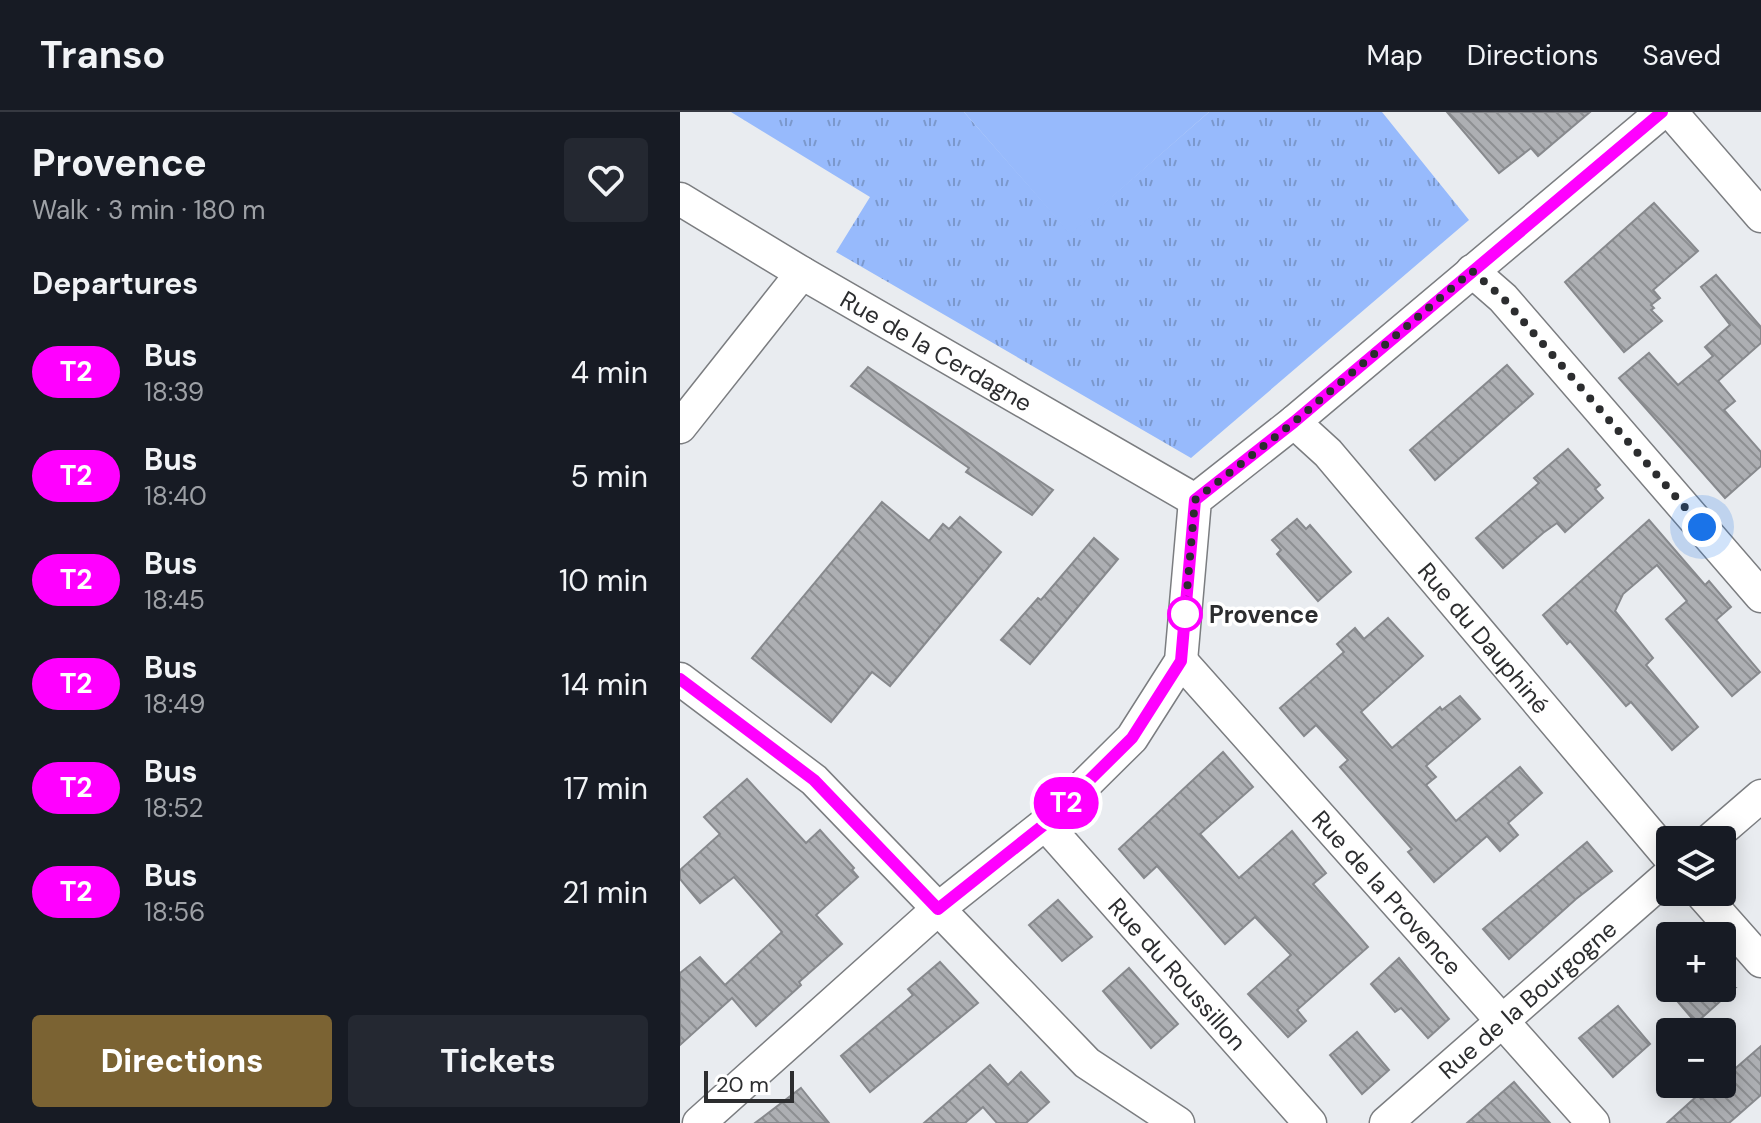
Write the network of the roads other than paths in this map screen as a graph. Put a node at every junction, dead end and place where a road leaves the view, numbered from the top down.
1 (1662, 112) edge
2 (1671, 112) edge
3 (680, 199) edge
4 (1761, 216) edge
5 (1472, 271) junction
6 (802, 273) junction
7 (1294, 422) junction
8 (680, 427) edge
9 (1195, 500) junction
10 (1761, 596) edge
11 (1181, 661) junction
12 (680, 679) edge
13 (1761, 796) edge
14 (1045, 824) junction
15 (1726, 826) edge
16 (1656, 841) edge
17 (1656, 886) edge
18 (1712, 906) edge
19 (938, 909) junction
20 (1761, 961) edge
21 (1502, 1020) junction
22 (699, 1123) edge
23 (1178, 1123) edge
24 (1310, 1123) edge
25 (1386, 1123) edge
26 (1593, 1123) edge

1 - 5 street
2 - 4 street
3 - 6 street, Rue de la Cerdagne
5 - 7 street
5 - 10 street
6 - 8 street
6 - 9 street, Rue de la Cerdagne
7 - 9 street
7 - 16 street, Rue du Dauphiné
9 - 11 street
11 - 14 street
11 - 21 street, Rue de la Provence
12 - 19 street
13 - 15 street
14 - 19 street
14 - 24 street, Rue du Roussillon
17 - 21 street, Rue de la Bourgogne
18 - 20 street
19 - 22 street
19 - 23 street
21 - 25 street, Rue de la Bourgogne
21 - 26 street, Rue de la Provence

